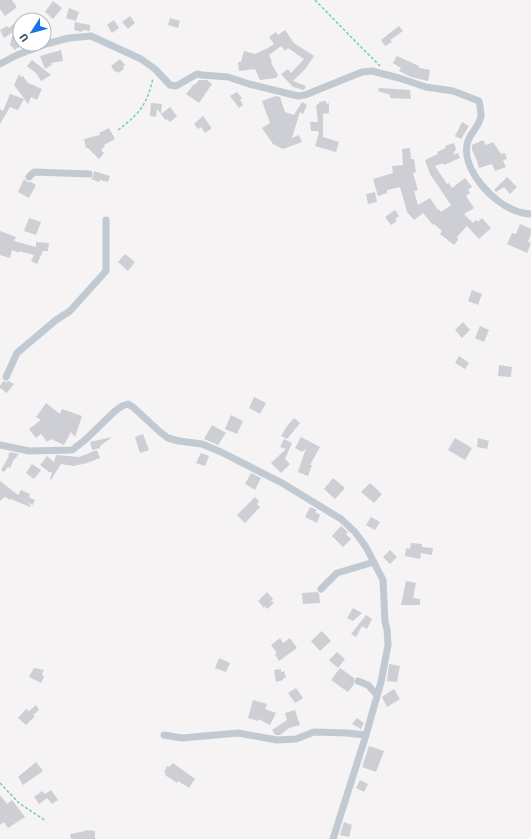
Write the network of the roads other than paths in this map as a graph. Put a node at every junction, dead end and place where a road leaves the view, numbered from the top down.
1 (0, 64) edge
2 (89, 174) dead end
3 (29, 177) dead end
4 (531, 214) edge
5 (106, 220) dead end
6 (6, 377) dead end
7 (0, 445) edge
8 (374, 562) junction
9 (321, 589) dead end
10 (358, 681) dead end
11 (377, 695) junction
12 (366, 734) junction
13 (164, 735) dead end
14 (333, 839) edge

1 - 4 street
2 - 3 street
5 - 6 street
7 - 8 street
8 - 9 street
8 - 11 street
10 - 11 street
11 - 12 street
12 - 13 street
12 - 14 street

